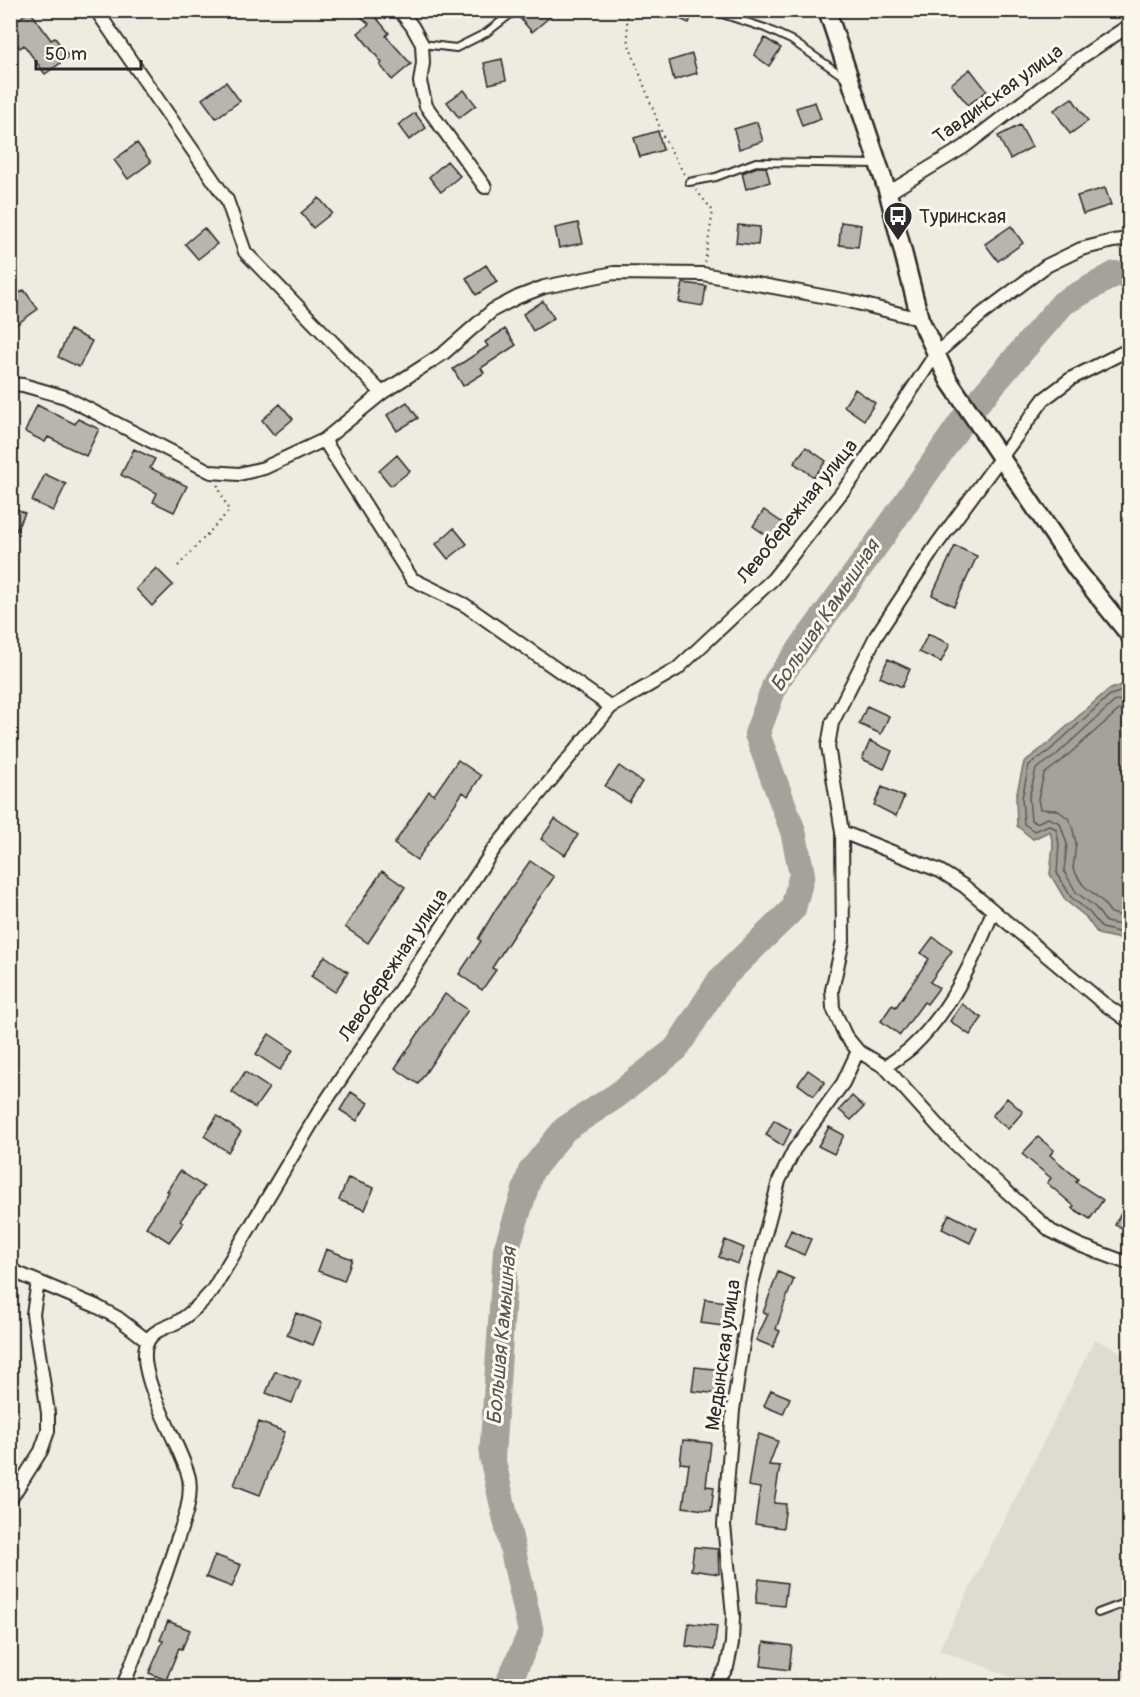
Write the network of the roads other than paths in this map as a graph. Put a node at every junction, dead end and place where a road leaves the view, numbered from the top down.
1 (96, 10) edge
2 (399, 10) edge
3 (516, 10) edge
4 (828, 10) edge
5 (716, 12) dead end
6 (1130, 25) edge
7 (422, 44) junction
8 (850, 81) junction
9 (878, 164) junction
10 (689, 182) road end
11 (484, 187) dead end
12 (888, 192) junction
13 (1130, 239) edge
14 (920, 319) junction
15 (1130, 350) edge
16 (935, 355) junction
17 (10, 384) edge
18 (382, 393) junction
19 (324, 440) junction
20 (1000, 457) junction
21 (1130, 636) edge
22 (612, 707) junction
23 (842, 832) junction
24 (993, 911) junction
25 (1130, 1022) edge
26 (858, 1051) junction
27 (885, 1067) junction
28 (1130, 1264) edge
29 (10, 1270) edge
30 (38, 1282) junction
31 (148, 1341) junction
32 (10, 1500) edge
33 (1130, 1601) edge
34 (1098, 1613) dead end
35 (123, 1686) edge
36 (715, 1686) edge

1 - 18 street
2 - 7 street
3 - 7 lane
4 - 8 street
5 - 8 lane
6 - 12 street, Тавдинская улица
7 - 11 street
8 - 9 street
9 - 10 lane
9 - 12 street
12 - 14 street
13 - 16 street, Левобережная улица
14 - 16 street
14 - 18 street
15 - 20 street
16 - 20 street
16 - 22 street, Левобережная улица
17 - 19 street
18 - 19 street
19 - 22 street
20 - 21 street
20 - 23 street
22 - 31 street, Левобережная улица
23 - 24 street
23 - 26 street
24 - 25 street
24 - 27 street
26 - 27 street
26 - 36 street, Медынская улица
27 - 28 street
29 - 30 street
30 - 31 street
30 - 32 street
31 - 35 street
33 - 34 lane

